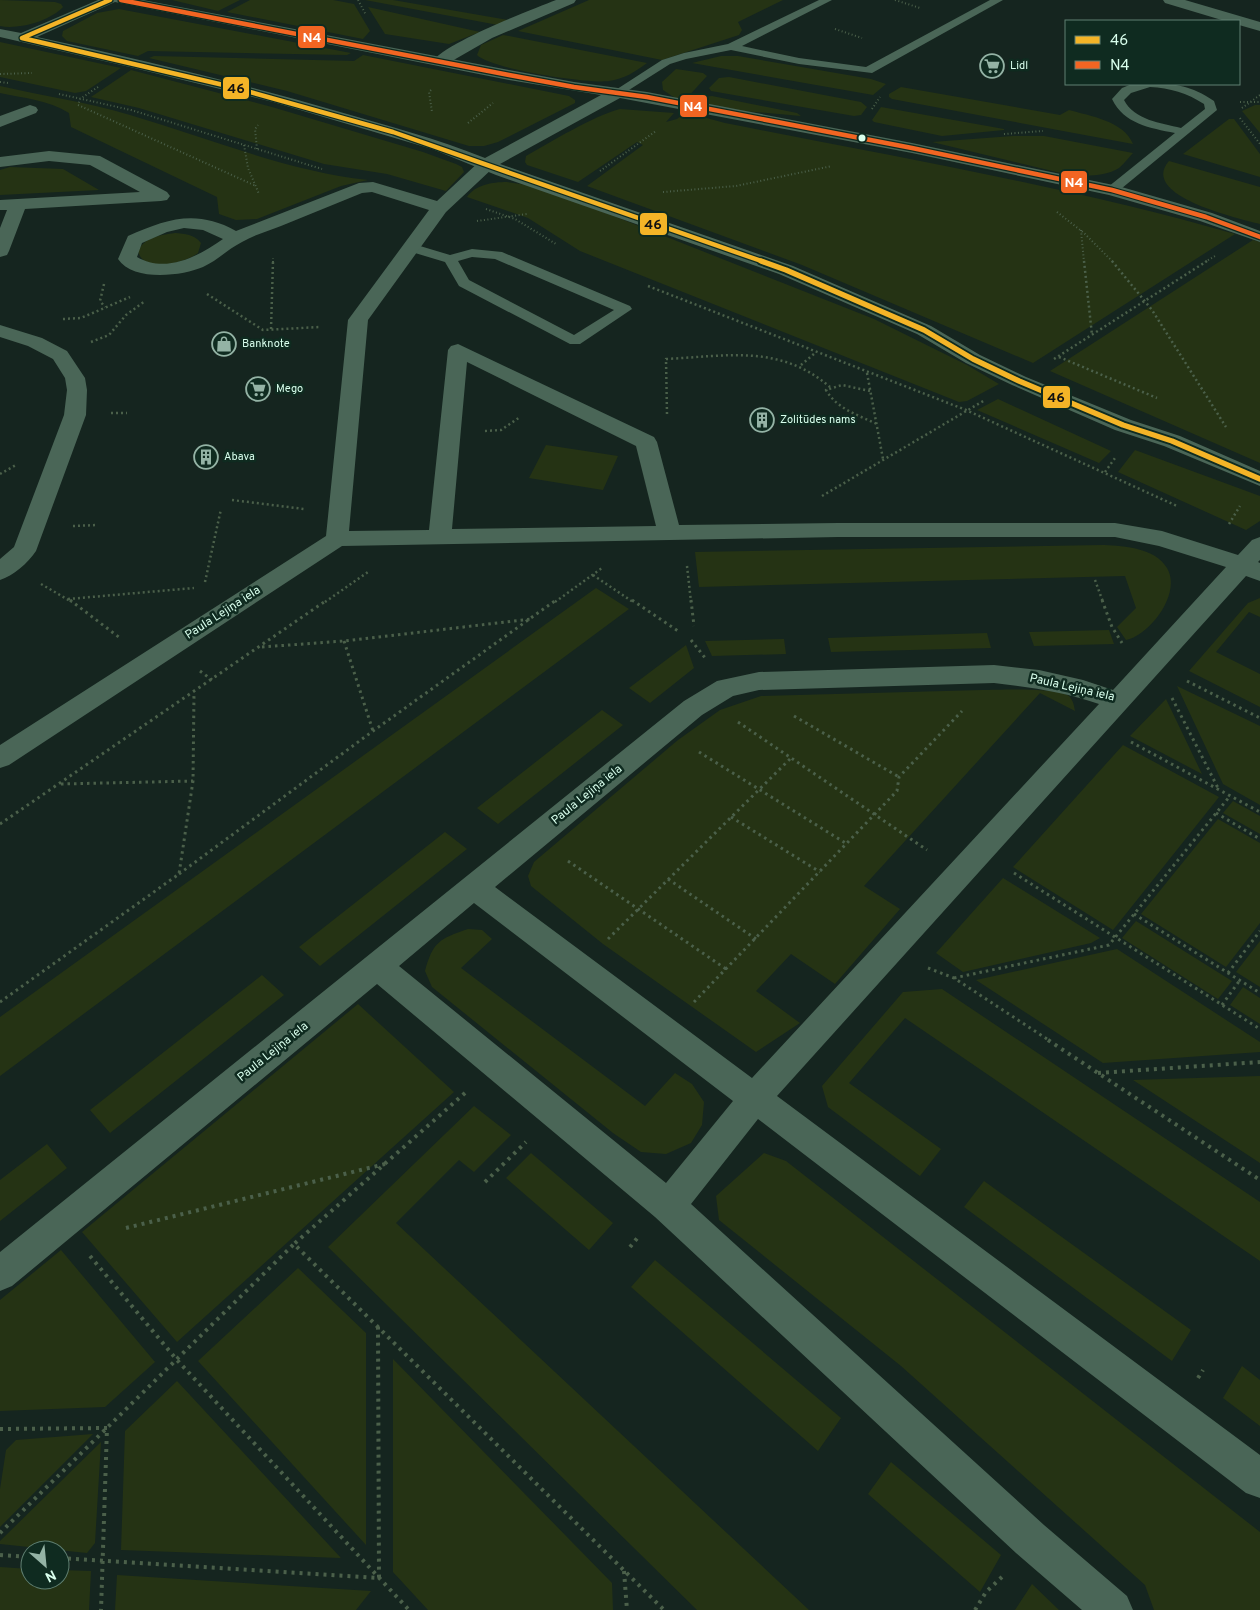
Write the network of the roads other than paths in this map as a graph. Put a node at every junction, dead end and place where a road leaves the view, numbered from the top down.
1 (110, 0) edge
2 (121, 0) edge
3 (569, 0) edge
4 (827, 0) edge
5 (998, 0) edge
6 (1170, 0) edge
7 (1237, 20) edge
8 (1240, 21) edge
9 (1260, 27) edge
10 (0, 34) edge
11 (22, 38) junction
12 (731, 47) junction
13 (440, 62) junction
14 (1145, 85) edge
15 (1159, 85) edge
16 (617, 93) junction
17 (30, 110) dead end
18 (0, 122) edge
19 (1183, 132) junction
20 (0, 162) edge
21 (487, 164) junction
22 (1112, 190) junction
23 (9, 205) edge
24 (440, 208) junction
25 (1260, 237) edge
26 (235, 238) junction
27 (415, 242) junction
28 (0, 251) edge
29 (450, 259) junction
30 (0, 331) edge
31 (1259, 478) edge
32 (676, 533) junction
33 (440, 537) junction
34 (336, 539) junction
35 (1260, 545) edge
36 (1251, 568) edge
37 (0, 572) edge
38 (1117, 701) junction
39 (0, 758) edge
40 (474, 887) junction
41 (377, 966) junction
42 (754, 1099) junction
43 (668, 1207) junction
44 (0, 1274) edge
45 (1260, 1479) edge
46 (1113, 1610) edge

1 - 11 street
2 - 13 street
3 - 13 street
4 - 12 lane
5 - 12 lane
6 - 7 street
8 - 9 street
10 - 11 street
11 - 21 street
12 - 16 lane
13 - 16 street
14 - 19 lane
15 - 19 lane
16 - 21 street
16 - 22 street
17 - 18 street
19 - 22 lane
20 - 23 street
21 - 24 street
21 - 31 street
22 - 25 street
23 - 28 street
24 - 26 street
24 - 27 street
26 - 26 street
27 - 29 lane
27 - 34 street
29 - 29 lane
30 - 37 street
32 - 33 street
32 - 33 street
32 - 36 street
33 - 34 street
34 - 39 street, Paula Lejiņa iela
35 - 36 street, Paula Lejiņa iela
36 - 38 street, Paula Lejiņa iela
38 - 40 street, Paula Lejiņa iela
38 - 42 street
40 - 41 street, Paula Lejiņa iela
40 - 42 street
41 - 43 street
41 - 44 street, Paula Lejiņa iela
42 - 43 street
42 - 45 street
43 - 46 street

